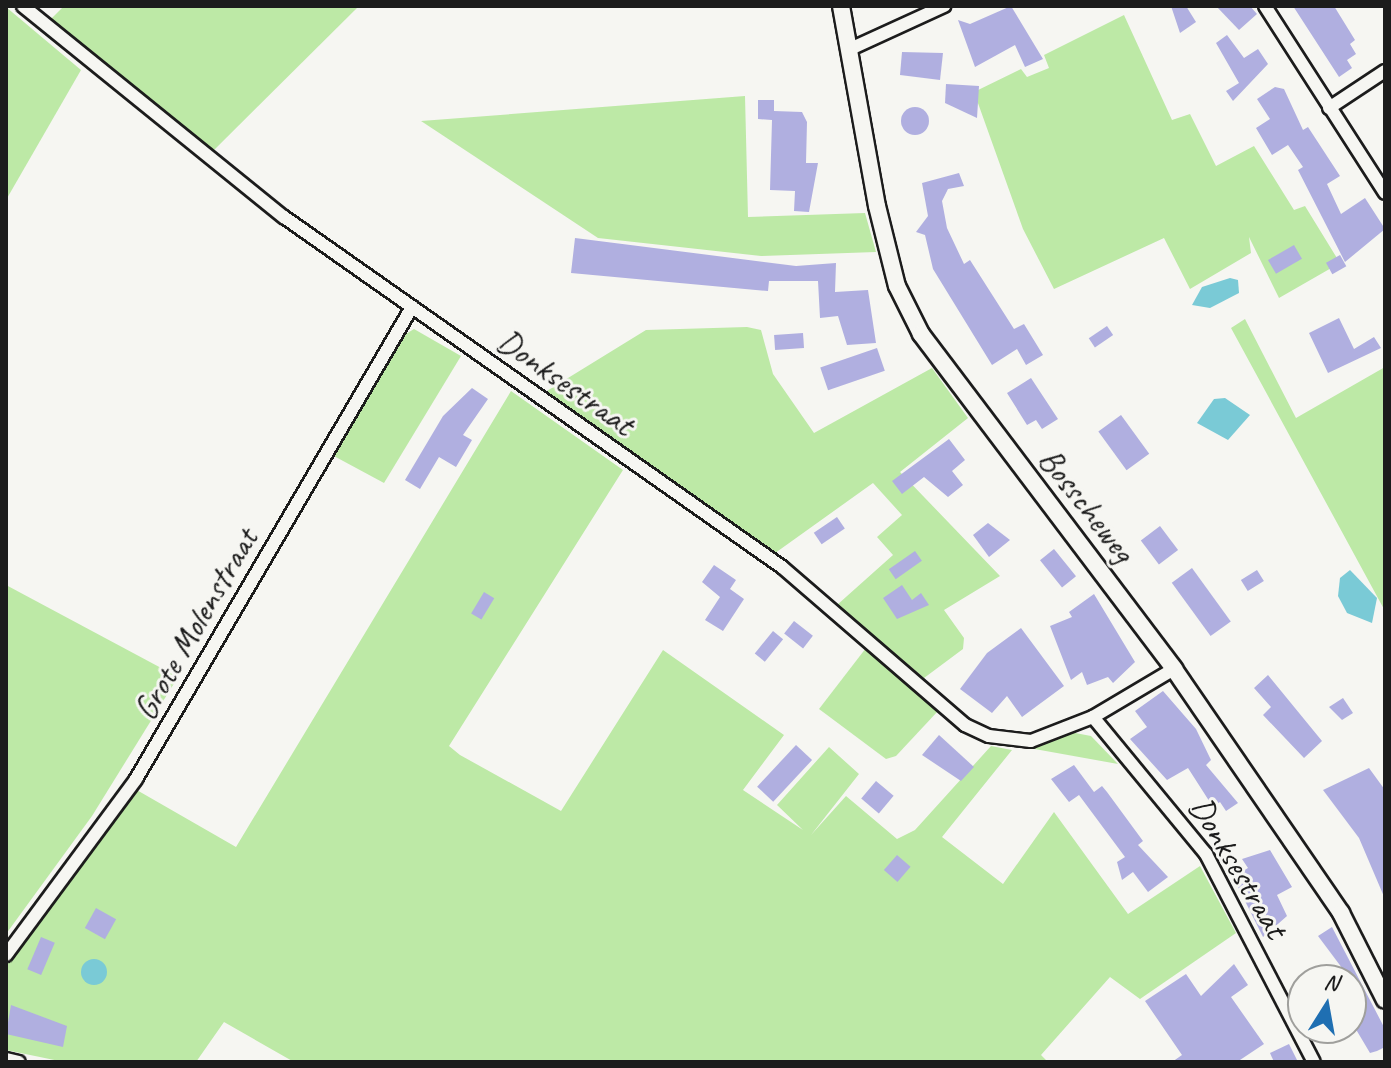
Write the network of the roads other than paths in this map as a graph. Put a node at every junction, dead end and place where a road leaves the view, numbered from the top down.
1 (23, 6) edge
2 (841, 6) edge
3 (944, 6) edge
4 (1265, 6) edge
5 (848, 50) junction
6 (1385, 71) edge
7 (1329, 108) junction
8 (1385, 193) edge
9 (412, 307) junction
10 (1174, 669) junction
11 (1093, 717) junction
12 (6, 955) edge
13 (1385, 1000) edge
14 (6, 1059) edge
15 (19, 1062) edge
16 (1314, 1062) edge

1 - 9 street, Donksestraat
2 - 5 street, Bosscheweg
3 - 5 street
4 - 7 street
5 - 10 street, Bosscheweg
6 - 7 street
7 - 8 street
9 - 11 street, Donksestraat
9 - 12 street, Grote Molenstraat
10 - 11 street, Donksestraat
10 - 13 street, Bosscheweg
11 - 16 street, Donksestraat
14 - 15 street

